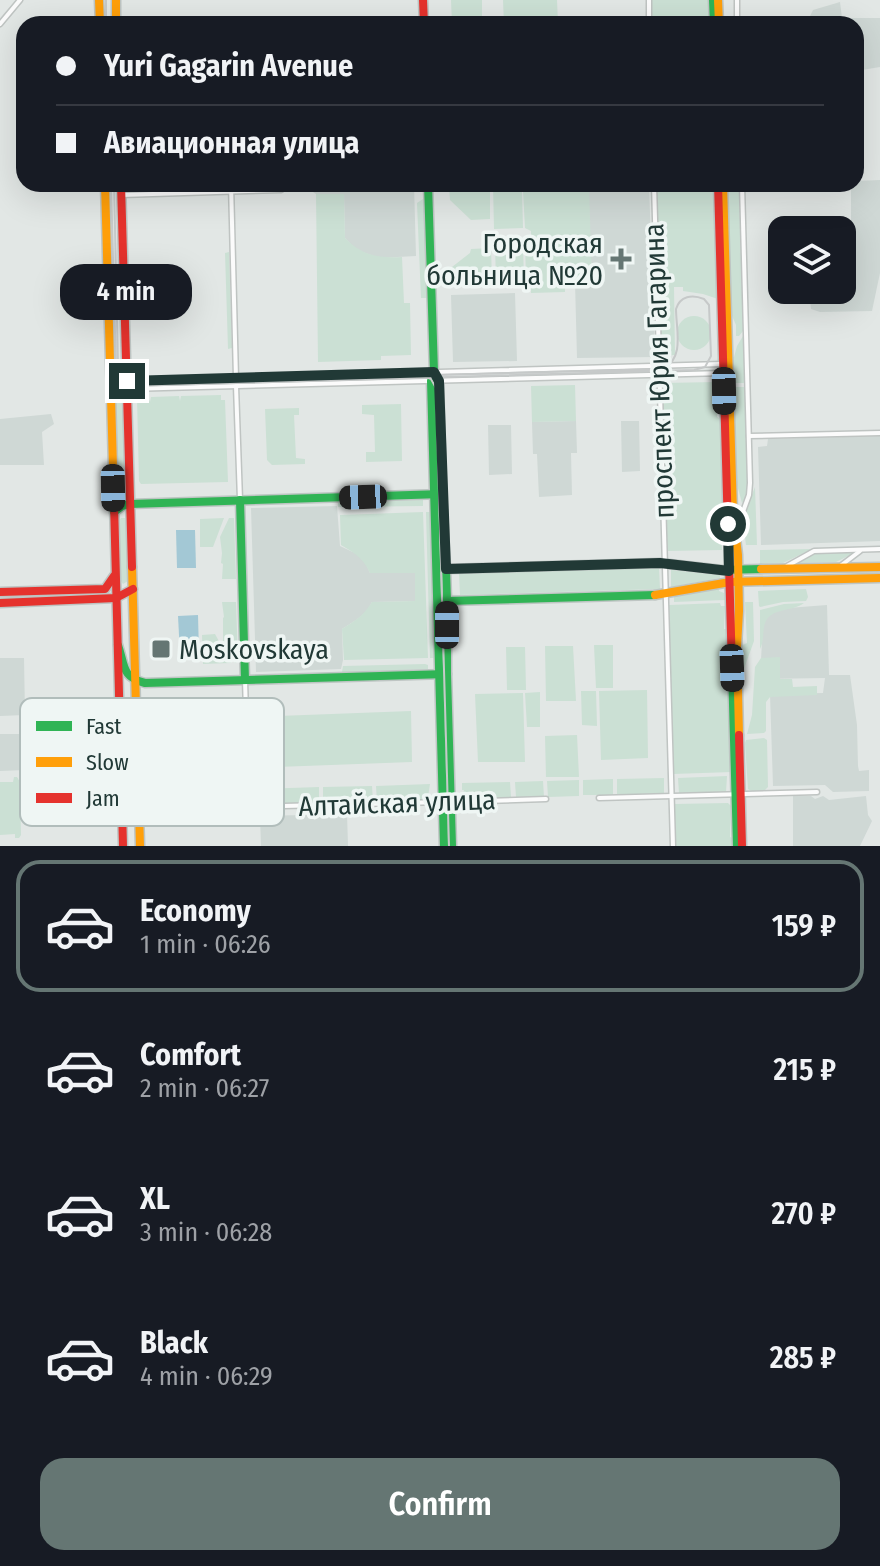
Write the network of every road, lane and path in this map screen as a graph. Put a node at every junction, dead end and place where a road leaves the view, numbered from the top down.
1 (20, 0) edge
2 (0, 24) edge
3 (105, 192) edge
4 (231, 192) joint
5 (428, 192) edge
6 (654, 192) edge
7 (721, 192) edge
8 (742, 192) edge
9 (121, 195) joint
10 (659, 366) junction
11 (726, 368) junction
12 (659, 375) junction
13 (236, 377) junction
14 (434, 378) junction
15 (127, 385) junction
16 (236, 386) junction
17 (880, 433) edge
18 (749, 436) junction
19 (438, 495) junction
20 (240, 500) junction
21 (130, 504) junction
22 (114, 512) junction
23 (735, 534) junction
24 (880, 549) edge
25 (862, 550) junction
26 (665, 564) junction
27 (880, 567) edge
28 (838, 568) junction
29 (441, 569) junction
30 (783, 569) junction
31 (734, 570) junction
32 (115, 574) junction
33 (880, 578) edge
34 (734, 582) junction
35 (133, 589) junction
36 (0, 592) edge
37 (666, 593) junction
38 (116, 598) junction
39 (442, 601) junction
40 (0, 603) edge
41 (118, 645) junction
42 (443, 674) junction
43 (245, 680) junction
44 (135, 681) junction
45 (119, 698) edge
46 (136, 698) edge
47 (246, 698) edge
48 (817, 792) dead end
49 (738, 794) junction
50 (671, 796) junction
51 (599, 798) dead end
52 (546, 799) dead end
53 (447, 802) junction
54 (284, 806) edge
55 (123, 826) edge
56 (139, 826) edge
57 (123, 846) edge
58 (140, 846) edge
59 (444, 846) edge
60 (452, 846) edge
61 (673, 846) edge
62 (740, 846) edge

1 - 2 street
3 - 22 main road
4 - 9 street
4 - 13 street
5 - 14 main road
6 - 10 street, проспект Юрия Гагарина
7 - 11 main road
8 - 18 street
9 - 15 main road
10 - 11 street
10 - 12 street, проспект Юрия Гагарина
10 - 14 street
11 - 12 street
11 - 23 main road
11 - 31 main road
12 - 14 street
12 - 26 street, проспект Юрия Гагарина
13 - 14 street
13 - 15 street
13 - 16 street
14 - 16 street
14 - 19 main road
15 - 16 street
15 - 21 main road
16 - 20 street
17 - 18 street
18 - 23 street
19 - 20 main road
19 - 29 main road
20 - 21 main road
20 - 43 main road
21 - 22 main road
21 - 35 main road
22 - 32 main road
23 - 31 main road
24 - 25 street
25 - 28 street
25 - 30 street
26 - 29 main road
26 - 31 main road
26 - 37 street, проспект Юрия Гагарина
27 - 28 main road
28 - 30 main road
29 - 39 main road
30 - 31 main road
31 - 34 main road
32 - 36 main road
32 - 38 main road
33 - 34 main road
34 - 37 main road
34 - 49 main road
35 - 38 main road
35 - 44 main road
37 - 39 main road
37 - 50 street, проспект Юрия Гагарина
38 - 40 main road
38 - 41 main road
39 - 42 main road
41 - 44 main road
41 - 45 main road
42 - 43 main road
42 - 53 main road
43 - 44 main road
43 - 47 street, Алтайская улица
44 - 46 main road
48 - 49 street
49 - 50 street
49 - 62 main road
50 - 51 street
50 - 61 street, проспект Юрия Гагарина
52 - 53 street, Алтайская улица
53 - 54 street, Алтайская улица
53 - 59 main road
53 - 60 main road
55 - 57 main road
56 - 58 main road

